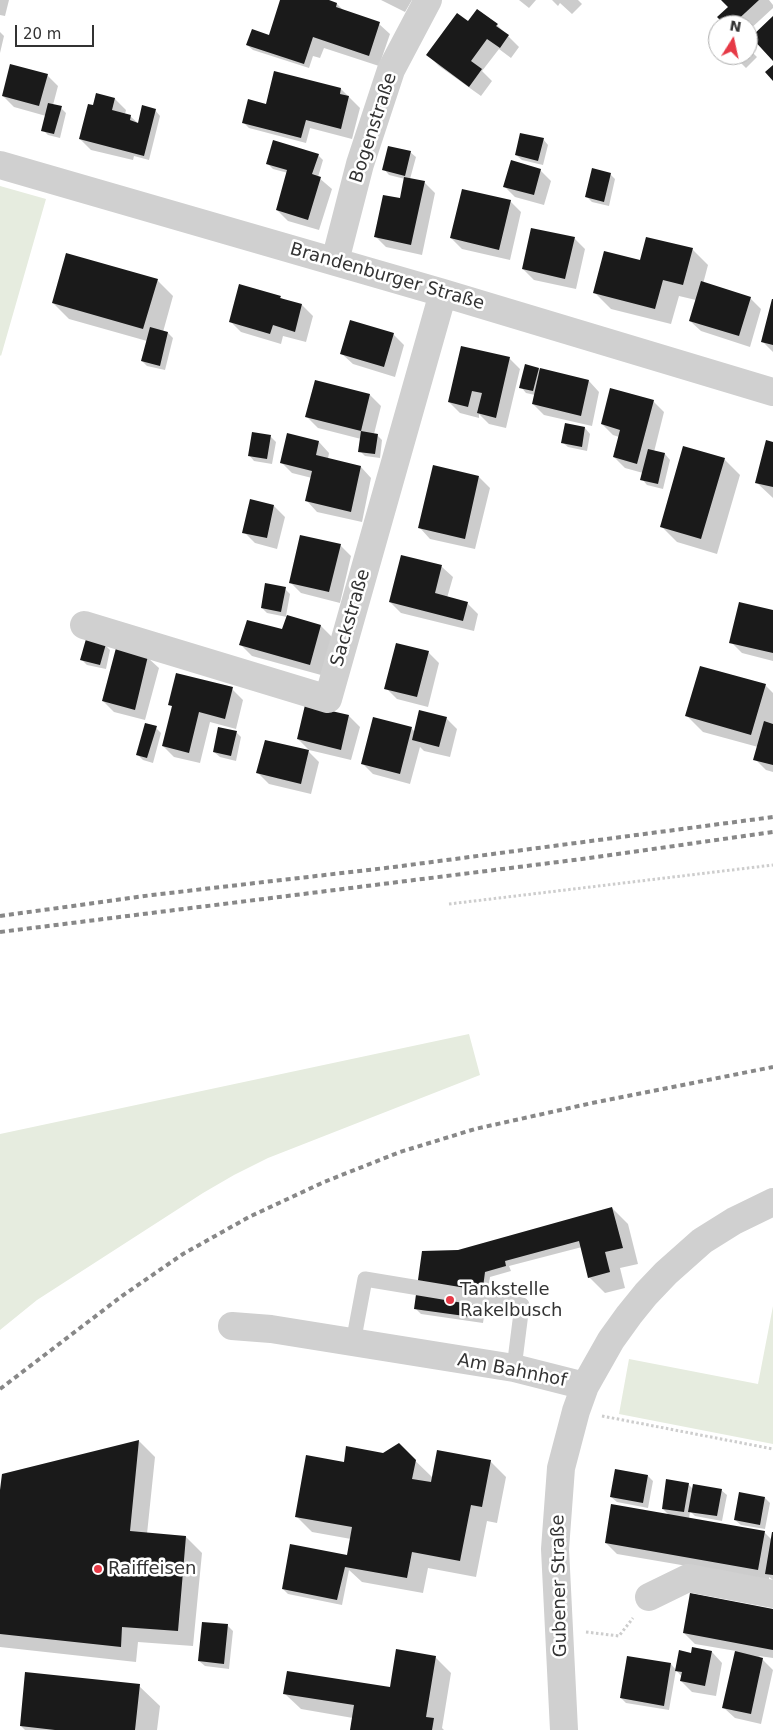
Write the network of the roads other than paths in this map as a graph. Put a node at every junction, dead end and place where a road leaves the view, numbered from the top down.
1 (428, 0) edge
2 (0, 165) edge
3 (336, 261) junction
4 (444, 293) junction
5 (773, 392) edge
6 (84, 626) dead end
7 (773, 1202) edge
8 (232, 1326) dead end
9 (353, 1343) junction
10 (514, 1368) junction
11 (586, 1386) junction
12 (773, 1594) edge
13 (649, 1597) road end
14 (564, 1730) edge

1 - 3 street, Bogenstraße
2 - 3 street, Brandenburger Straße
3 - 4 street, Brandenburger Straße
4 - 5 street, Brandenburger Straße
4 - 6 street, Sackstraße
7 - 11 street, Am Bahnhof
8 - 9 street, Am Bahnhof
9 - 10 street, Am Bahnhof
9 - 10 lane
10 - 11 street, Am Bahnhof
11 - 14 street, Gubener Straße
12 - 13 street

